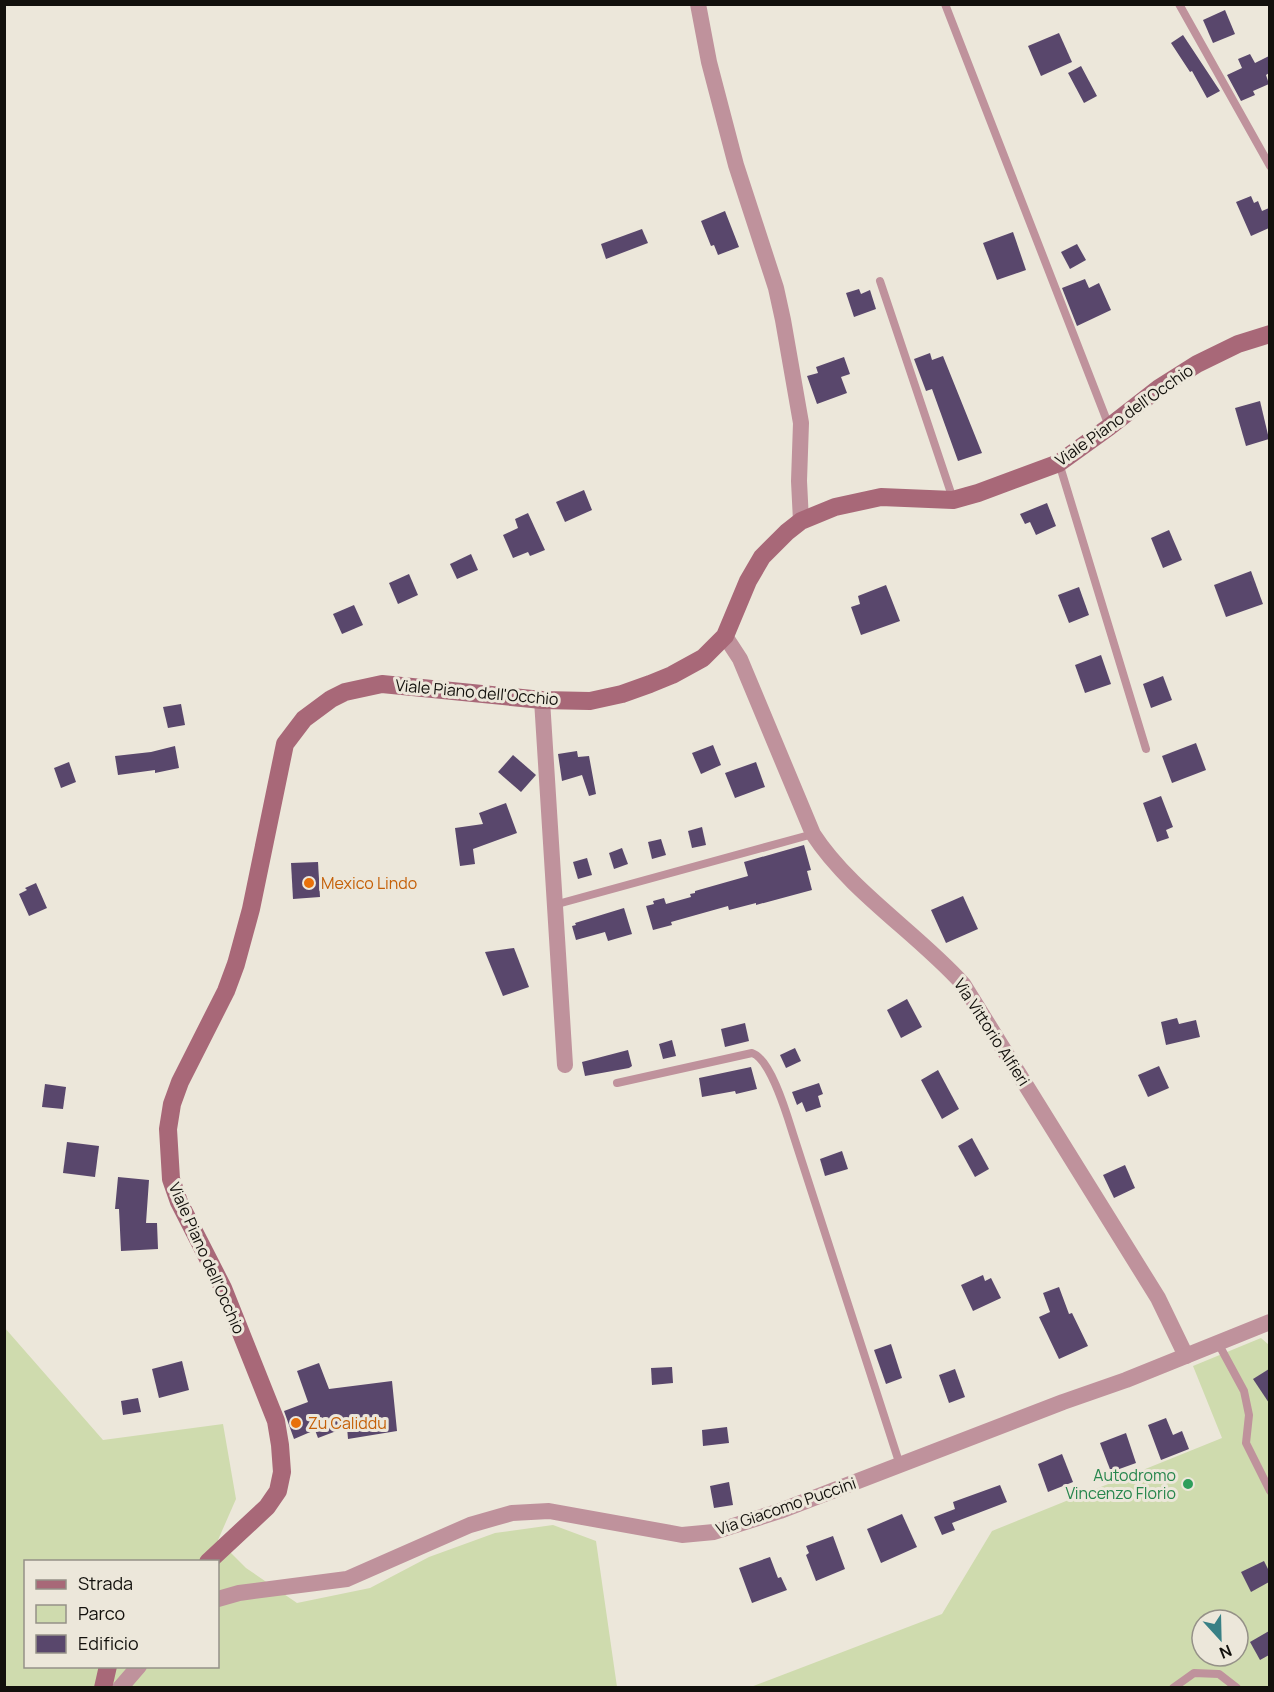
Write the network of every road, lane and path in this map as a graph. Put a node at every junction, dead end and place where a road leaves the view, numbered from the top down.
1 (698, 4) edge
2 (945, 4) edge
3 (1179, 4) edge
4 (1269, 166) edge
5 (880, 281) dead end
6 (1269, 334) edge
7 (1109, 427) junction
8 (1059, 463) junction
9 (953, 500) junction
10 (801, 521) junction
11 (725, 636) junction
12 (542, 700) junction
13 (1146, 749) dead end
14 (813, 834) junction
15 (554, 905) junction
16 (565, 1065) dead end
17 (617, 1083) dead end
18 (1269, 1322) edge
19 (1218, 1343) junction
20 (1186, 1356) junction
21 (900, 1465) junction
22 (1269, 1491) edge
23 (210, 1560) edge
24 (219, 1599) edge
25 (108, 1668) edge
26 (137, 1668) edge
27 (103, 1688) edge
28 (120, 1688) edge
29 (1173, 1688) edge
30 (1237, 1688) edge

1 - 10 street
2 - 7 lane
3 - 4 lane
5 - 9 lane
6 - 7 main road, Viale Piano dell'Occhio
7 - 8 main road, Viale Piano dell'Occhio
8 - 9 main road, Viale Piano dell'Occhio
8 - 13 lane
9 - 10 main road, Viale Piano dell'Occhio
10 - 11 main road, Viale Piano dell'Occhio
11 - 12 main road, Viale Piano dell'Occhio
11 - 14 street, Via Vittorio Alfieri
12 - 15 street
12 - 23 main road, Viale Piano dell'Occhio
14 - 15 lane
14 - 20 street, Via Vittorio Alfieri
15 - 16 street
17 - 21 lane
18 - 19 street, Via Giacomo Puccini
19 - 20 street, Via Giacomo Puccini
19 - 22 lane
20 - 21 street, Via Giacomo Puccini
21 - 24 street, Via Giacomo Puccini
25 - 27 main road
26 - 28 street
29 - 30 lane

